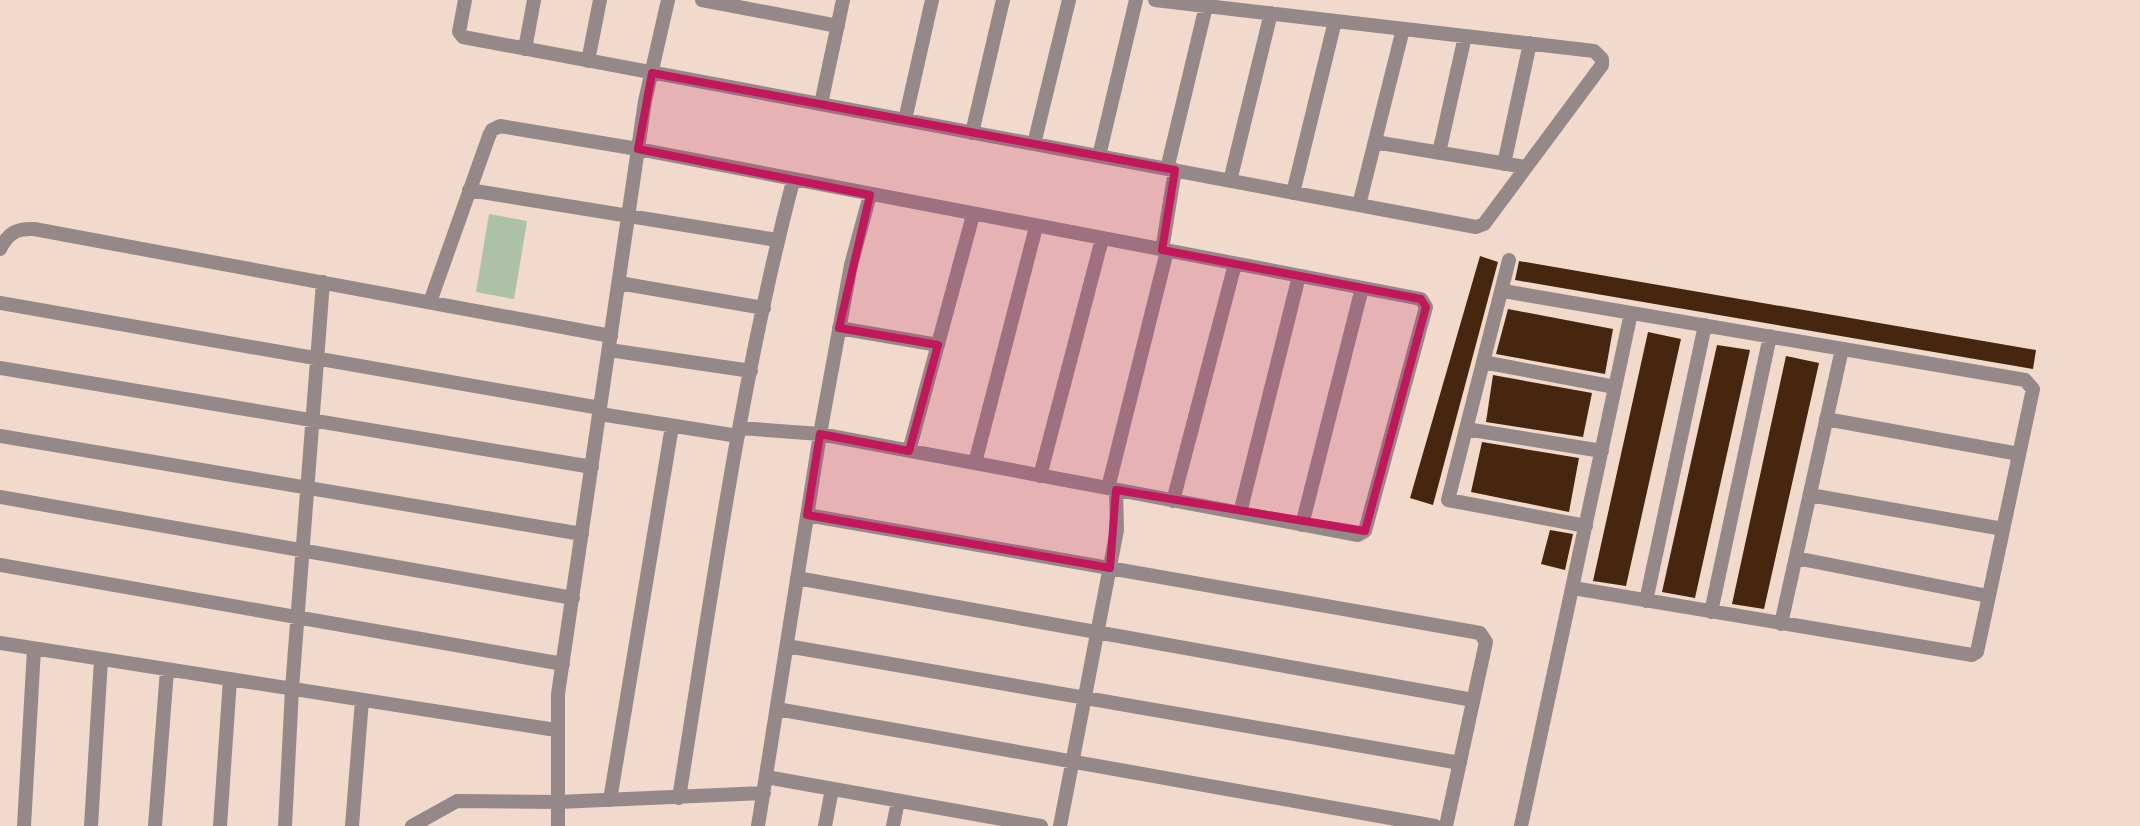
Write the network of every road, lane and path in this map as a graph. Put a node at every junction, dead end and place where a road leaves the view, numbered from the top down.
1 (465, 0) edge
2 (534, 0) edge
3 (600, 0) edge
4 (668, 0) edge
5 (702, 0) edge
6 (843, 0) edge
7 (932, 0) edge
8 (1004, 0) edge
9 (1069, 0) edge
10 (1136, 0) edge
11 (1155, 0) edge
12 (1206, 6) junction
13 (1271, 13) junction
14 (1335, 21) junction
15 (838, 26) junction
16 (1402, 28) junction
17 (1465, 36) junction
18 (1530, 44) junction
19 (525, 49) junction
20 (588, 60) junction
21 (652, 72) junction
22 (821, 104) junction
23 (905, 120) junction
24 (972, 132) junction
25 (1375, 142) junction
26 (1034, 144) junction
27 (638, 149) junction
28 (1439, 153) junction
29 (1099, 156) junction
30 (1504, 164) junction
31 (1525, 168) junction
32 (1171, 170) junction
33 (793, 181) junction
34 (1230, 181) junction
35 (470, 190) junction
36 (1292, 192) junction
37 (870, 195) junction
38 (1360, 205) junction
39 (629, 214) junction
40 (973, 214) junction
41 (1036, 226) junction
42 (1102, 239) junction
43 (778, 240) junction
44 (0, 249) edge
45 (1165, 251) junction
46 (1508, 260) dead end
47 (1235, 264) junction
48 (1299, 276) junction
49 (323, 282) junction
50 (619, 283) junction
51 (1362, 288) junction
52 (1503, 291) junction
53 (430, 302) junction
54 (0, 303) edge
55 (764, 308) junction
56 (1631, 313) junction
57 (1705, 326) junction
58 (839, 328) junction
59 (1770, 336) junction
60 (610, 343) junction
61 (938, 345) junction
62 (1842, 349) junction
63 (318, 361) junction
64 (1483, 362) junction
65 (0, 368) edge
66 (751, 371) junction
67 (1616, 387) junction
68 (600, 411) junction
69 (1826, 419) junction
70 (313, 420) junction
71 (672, 426) junction
72 (1466, 429) junction
73 (739, 432) junction
74 (820, 434) junction
75 (0, 436) edge
76 (910, 451) junction
77 (1602, 452) junction
78 (2019, 454) junction
79 (976, 464) junction
80 (592, 467) junction
81 (1040, 476) junction
82 (308, 488) junction
83 (1112, 489) junction
84 (1810, 495) junction
85 (0, 498) edge
86 (1173, 500) junction
87 (1240, 513) junction
88 (807, 515) junction
89 (1302, 525) junction
90 (1586, 526) junction
91 (2003, 529) junction
92 (582, 534) junction
93 (302, 550) junction
94 (1796, 558) junction
95 (0, 565) edge
96 (1110, 568) junction
97 (797, 578) junction
98 (1573, 588) junction
99 (1988, 596) junction
100 (573, 598) junction
101 (1646, 601) junction
102 (1711, 612) junction
103 (297, 617) junction
104 (1781, 624) junction
105 (1097, 632) junction
106 (0, 644) edge
107 (786, 646) junction
108 (34, 649) junction
109 (102, 660) junction
110 (563, 664) junction
111 (167, 670) junction
112 (230, 679) junction
113 (292, 689) junction
114 (1085, 698) junction
115 (362, 700) junction
116 (1473, 700) junction
117 (777, 709) junction
118 (556, 730) junction
119 (1072, 762) junction
120 (1460, 763) junction
121 (765, 785) junction
122 (832, 789) junction
123 (679, 798) junction
124 (610, 800) junction
125 (898, 801) junction
126 (558, 802) junction
127 (960, 819) edge
128 (1031, 825) edge
129 (24, 826) edge
130 (90, 826) edge
131 (155, 826) edge
132 (220, 826) edge
133 (285, 826) edge
134 (352, 826) edge
135 (412, 826) edge
136 (558, 826) edge
137 (758, 826) edge
138 (825, 826) edge
139 (893, 826) edge
140 (1060, 826) edge
141 (1435, 826) edge
142 (1446, 826) edge
143 (1521, 826) edge

1 - 19 street
2 - 19 street
3 - 20 street
4 - 21 street
5 - 15 street
6 - 15 street
7 - 23 street
8 - 24 street
9 - 26 street
10 - 29 street
11 - 12 street
12 - 13 street
12 - 32 street
13 - 14 street
13 - 34 street
14 - 16 street
14 - 36 street
15 - 22 street
16 - 17 street
16 - 25 street
17 - 18 street
17 - 28 street
18 - 30 street
18 - 31 street
19 - 20 street
20 - 21 street
21 - 22 street
21 - 27 street
22 - 23 street
23 - 24 street
24 - 26 street
25 - 28 street
25 - 38 street
26 - 29 street
27 - 33 street
27 - 35 street
27 - 39 street
28 - 30 street
29 - 32 street
30 - 31 street
31 - 38 street
32 - 34 street
32 - 45 street
33 - 37 street
33 - 43 street
34 - 36 street
35 - 39 street
35 - 53 street
36 - 38 street
37 - 40 street
37 - 58 street
39 - 43 street
39 - 50 street
40 - 41 street
40 - 61 street
41 - 42 street
41 - 79 street
42 - 45 street
42 - 81 street
43 - 55 street
44 - 49 street
45 - 47 street
45 - 83 street
46 - 52 street
47 - 48 street
47 - 86 street
48 - 51 street
48 - 87 street
49 - 53 street
49 - 63 street
50 - 55 street
50 - 60 street
51 - 89 street
51 - 89 street
52 - 56 street
52 - 64 street
53 - 60 street
54 - 63 street
55 - 66 street
56 - 57 street
56 - 67 street
57 - 59 street
57 - 101 street
58 - 61 street
58 - 74 street
59 - 62 street
59 - 102 street
60 - 66 street
60 - 68 street
61 - 76 street
62 - 69 street
62 - 78 street
63 - 68 street
63 - 70 street
64 - 67 street
64 - 72 street
65 - 70 street
66 - 73 street
67 - 77 street
68 - 71 street
68 - 80 street
69 - 78 street
69 - 84 street
70 - 80 street
70 - 82 street
71 - 73 street
71 - 124 street
72 - 77 street
72 - 90 street
73 - 74 street
73 - 123 street
74 - 76 street
74 - 88 street
75 - 82 street
76 - 79 street
77 - 90 street
78 - 91 street
79 - 81 street
80 - 92 street
81 - 83 street
82 - 92 street
82 - 93 street
83 - 86 street
83 - 96 street
84 - 91 street
84 - 94 street
85 - 93 street
86 - 87 street
87 - 89 street
88 - 96 street
88 - 97 street
90 - 98 street
91 - 99 street
92 - 100 street
93 - 100 street
93 - 103 street
94 - 99 street
94 - 104 street
95 - 103 street
96 - 105 street
96 - 116 street
97 - 105 street
97 - 107 street
98 - 101 street
98 - 143 street
99 - 104 street
100 - 110 street
101 - 102 street
102 - 104 street
103 - 110 street
103 - 113 street
105 - 114 street
105 - 116 street
106 - 108 street
107 - 114 street
107 - 117 street
108 - 109 street
108 - 129 street
109 - 111 street
109 - 130 street
110 - 118 street
111 - 112 street
111 - 131 street
112 - 113 street
112 - 132 street
113 - 115 street
113 - 133 street
114 - 119 street
114 - 120 street
115 - 118 street
115 - 134 street
116 - 120 street
117 - 119 street
117 - 121 street
118 - 126 street
119 - 140 street
119 - 141 street
120 - 142 street
121 - 122 street
121 - 123 street
121 - 137 street
122 - 125 street
122 - 138 street
123 - 124 street
124 - 126 street
125 - 127 street
125 - 139 street
126 - 135 street
126 - 136 street
127 - 128 street

